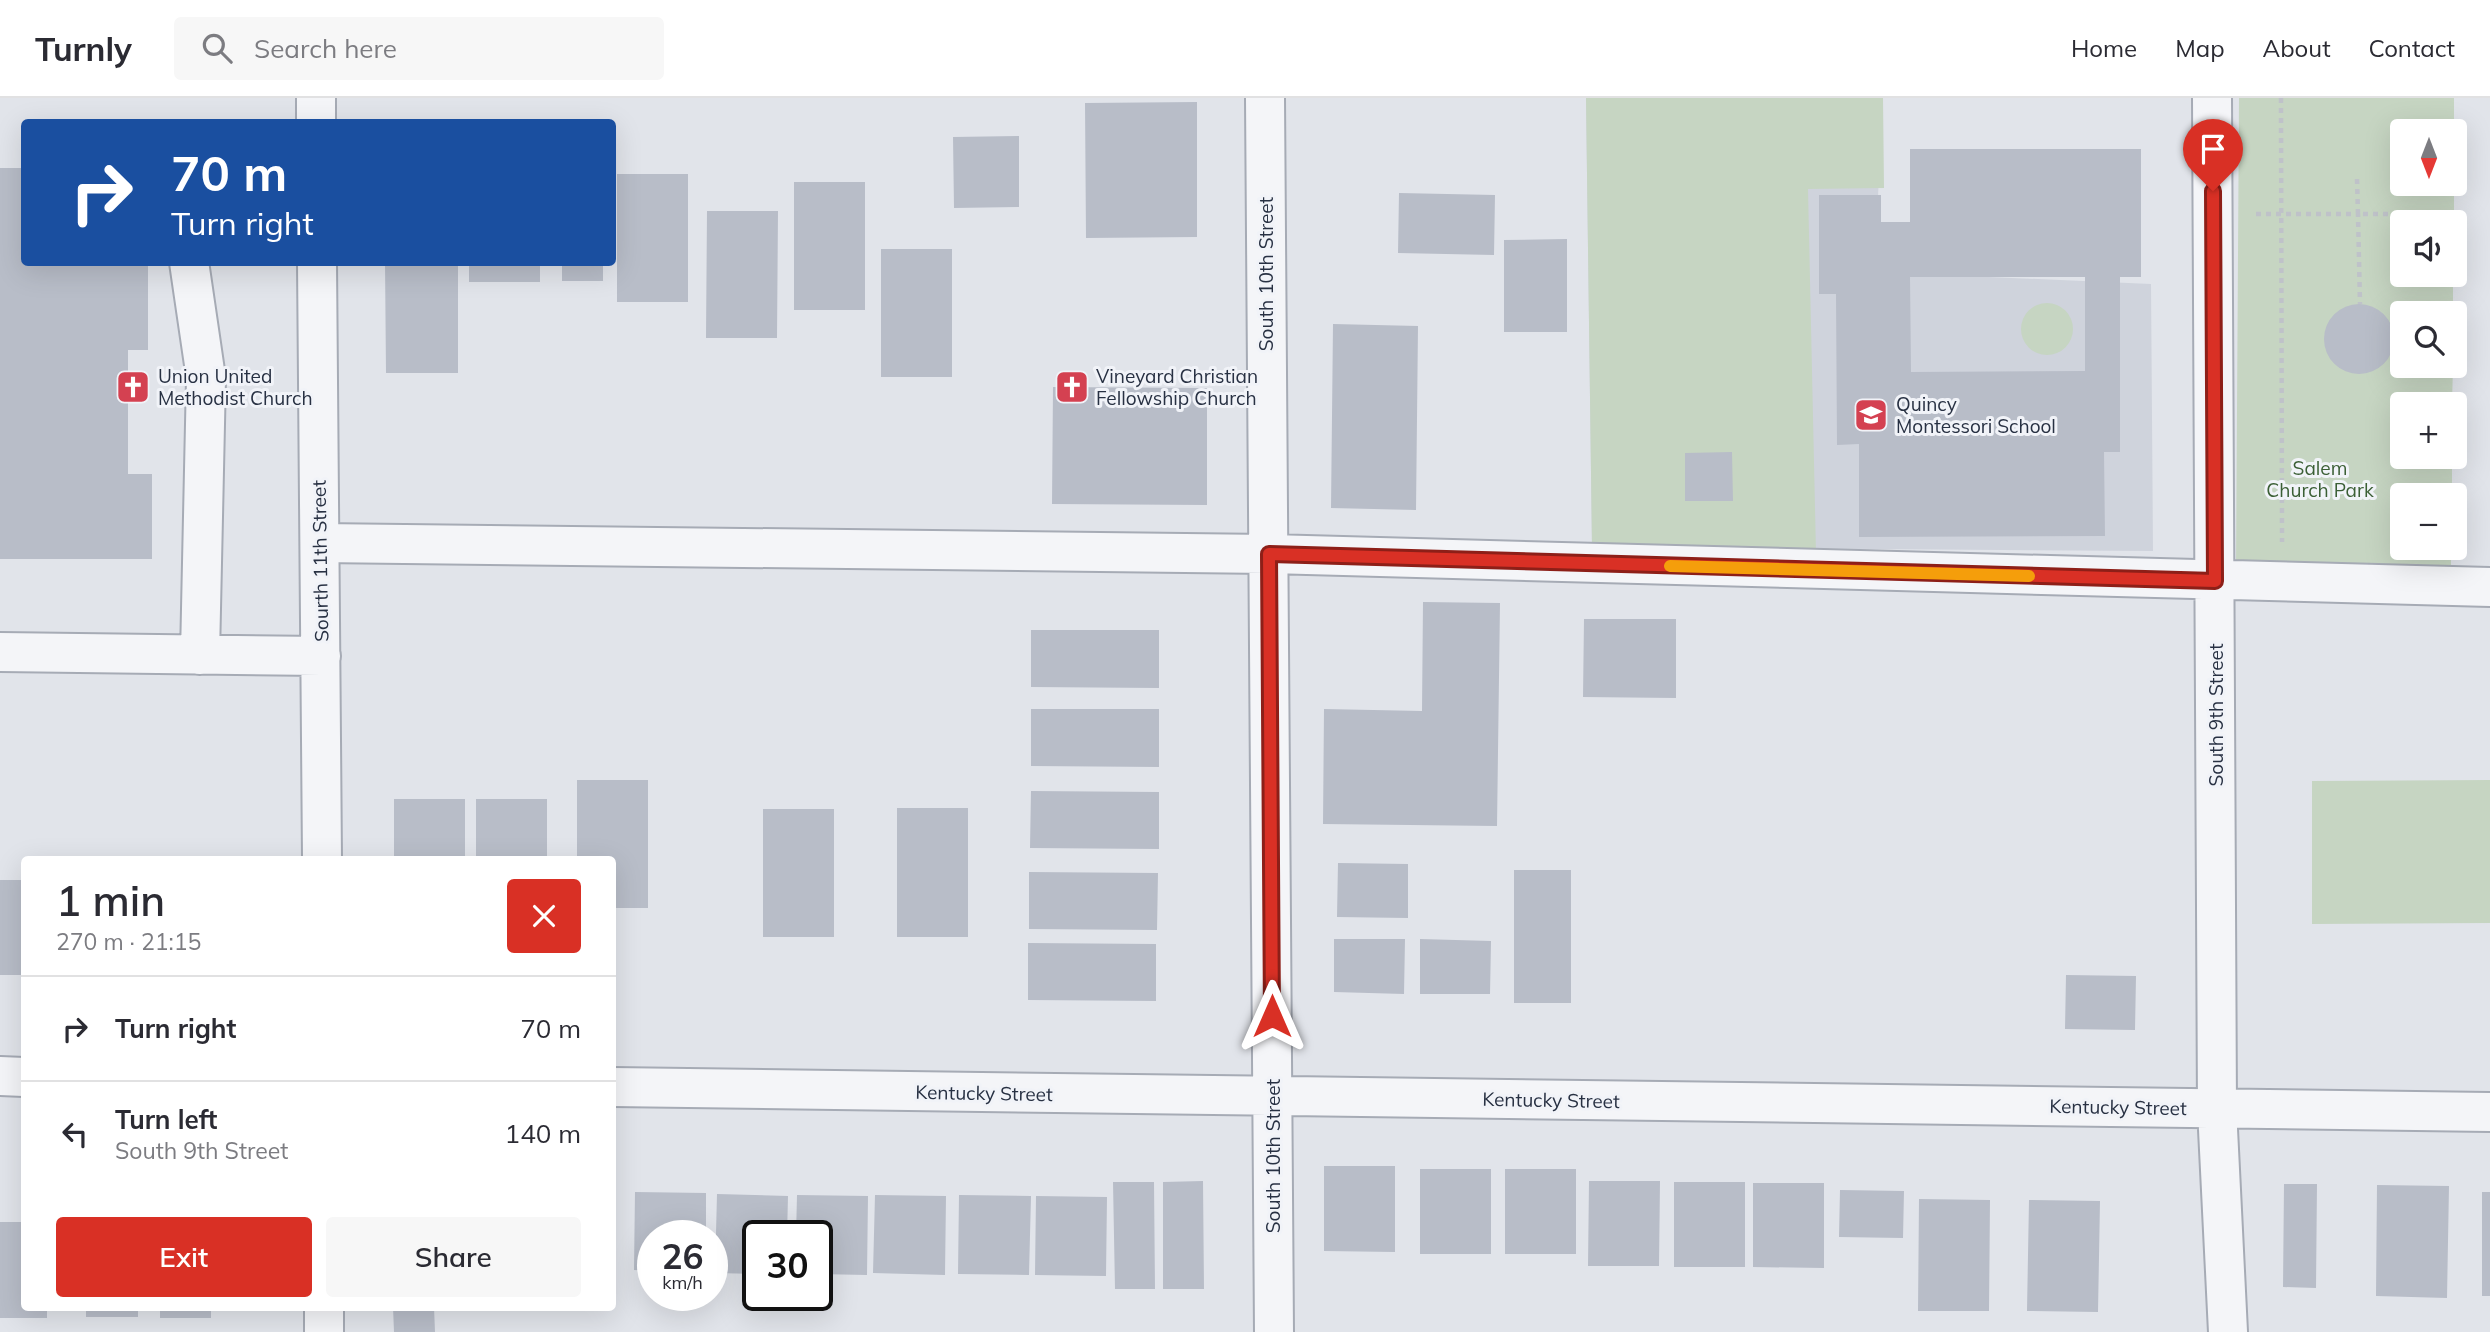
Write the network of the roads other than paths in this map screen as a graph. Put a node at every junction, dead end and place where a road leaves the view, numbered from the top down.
1 (316, 98) edge
2 (1265, 98) edge
3 (2212, 98) edge
4 (316, 119) edge
5 (190, 266) edge
6 (317, 266) edge
7 (320, 542) junction
8 (1269, 554) junction
9 (2215, 581) junction
10 (2490, 587) edge
11 (0, 652) edge
12 (200, 654) junction
13 (321, 656) junction
14 (322, 856) edge
15 (0, 1076) edge
16 (21, 1077) edge
17 (616, 1087) edge
18 (1272, 1097) junction
19 (2217, 1109) junction
20 (2490, 1112) edge
21 (324, 1311) edge
22 (324, 1332) edge
23 (1274, 1332) edge
24 (2228, 1332) edge

1 - 4 street
2 - 8 street, South 10th Street
3 - 9 street, South 9th Street
5 - 12 street
6 - 7 street, Sourth 11th Street
7 - 8 street
7 - 13 street, Sourth 11th Street
8 - 9 street
8 - 18 street, South 10th Street
9 - 10 street
9 - 19 street, South 9th Street
11 - 12 street
12 - 13 street
13 - 14 street, Sourth 11th Street
15 - 16 street
17 - 18 street, Kentucky Street
18 - 19 street, Kentucky Street
18 - 23 street, South 10th Street
19 - 20 street, Kentucky Street
19 - 24 street, South 9th Street
21 - 22 street

